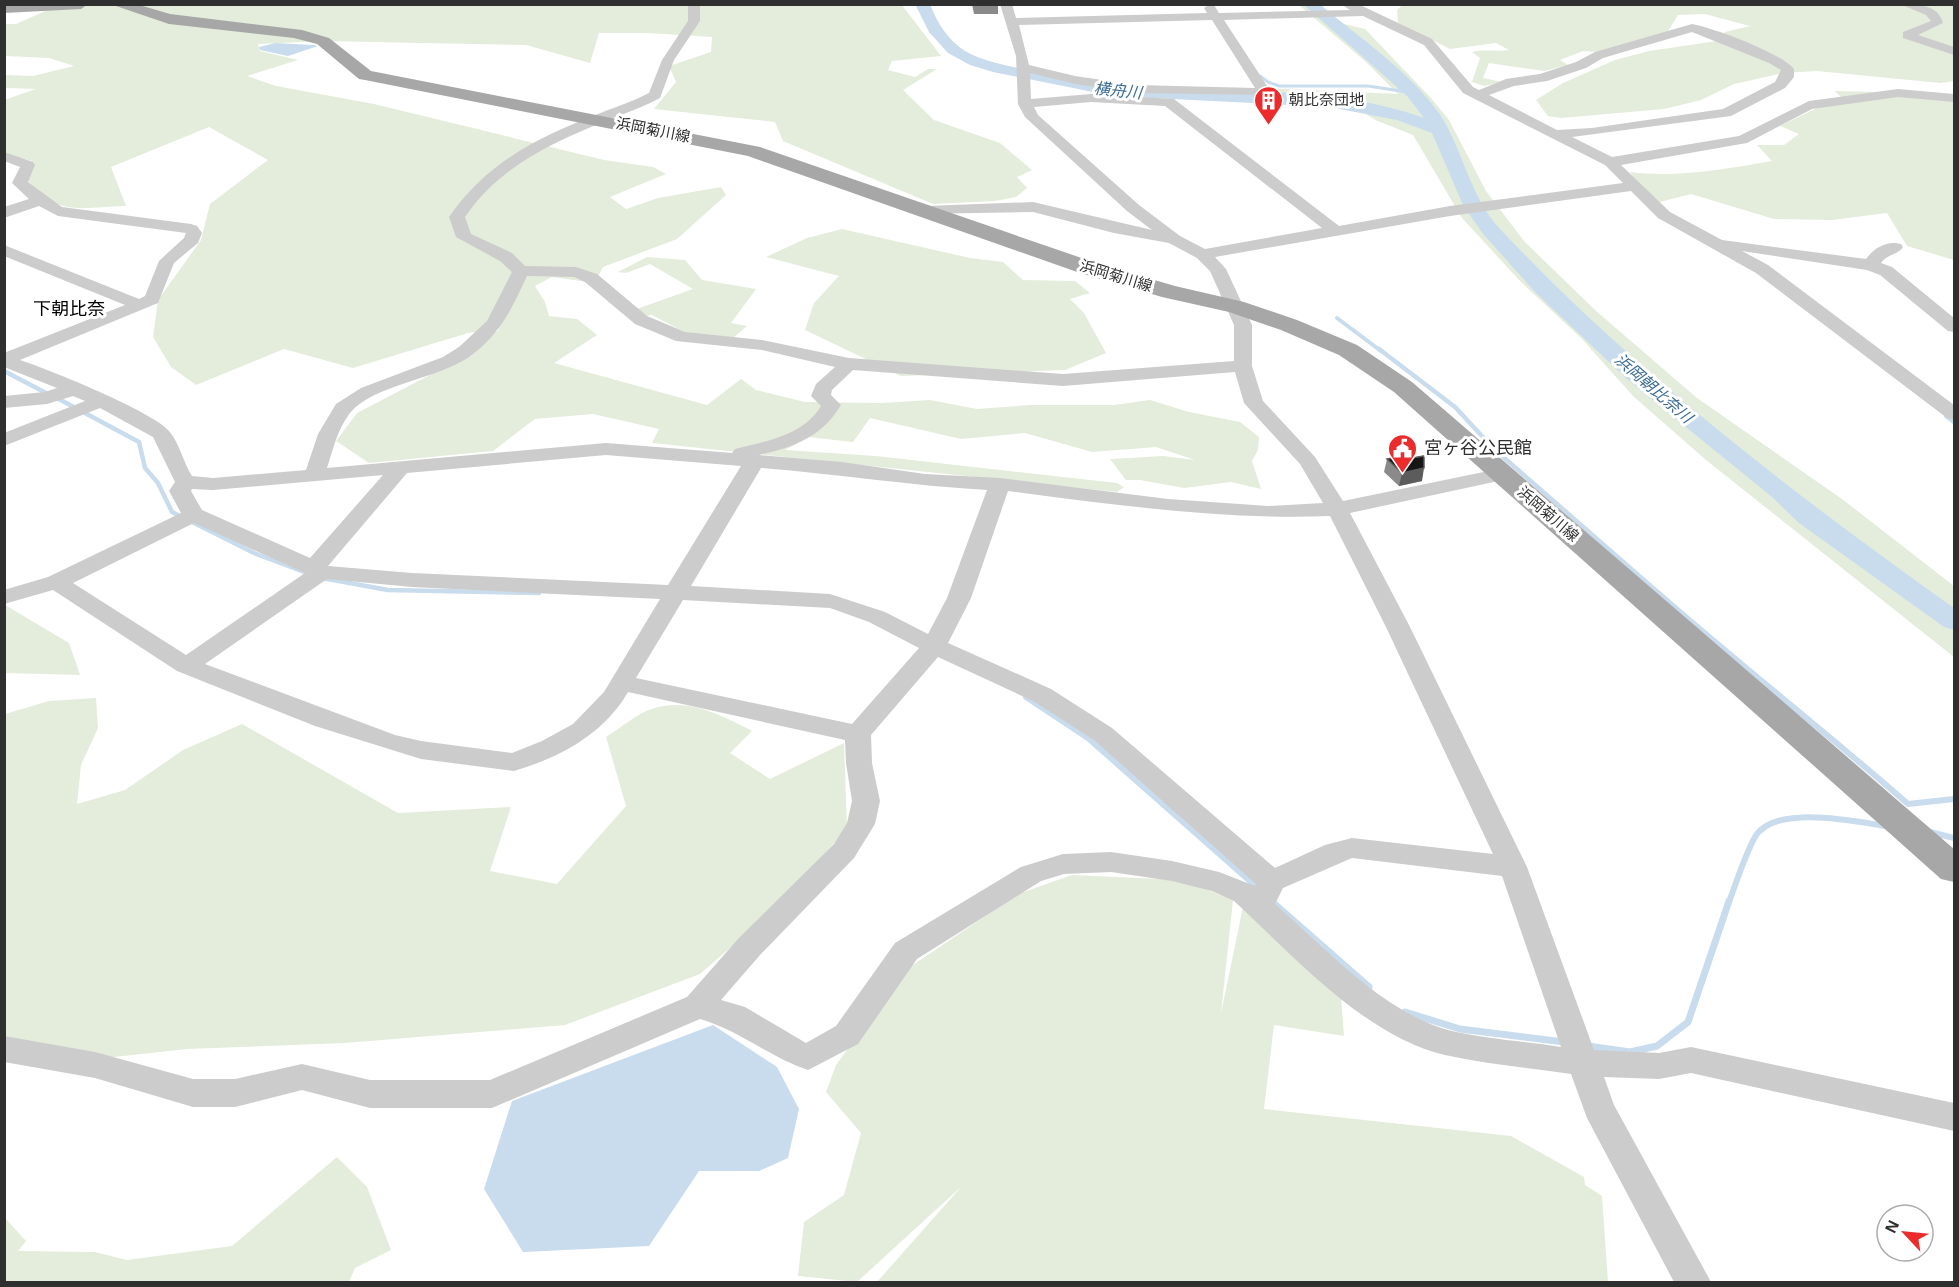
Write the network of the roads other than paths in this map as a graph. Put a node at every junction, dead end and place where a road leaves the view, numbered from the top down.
1 (81, 4) edge
2 (117, 4) edge
3 (694, 4) edge
4 (1006, 4) edge
5 (1208, 4) edge
6 (1906, 4) edge
7 (4, 9) edge
8 (1342, 10) edge
9 (1219, 17) junction
10 (1011, 22) junction
11 (1954, 51) edge
12 (1024, 73) junction
13 (1478, 95) junction
14 (1954, 98) edge
15 (1025, 104) junction
16 (1736, 108) junction
17 (598, 120) junction
18 (1775, 123) junction
19 (1556, 133) junction
20 (4, 156) edge
21 (1610, 162) junction
22 (1633, 186) junction
23 (40, 200) junction
24 (926, 211) junction
25 (4, 213) edge
26 (1337, 232) junction
27 (1174, 239) junction
28 (1717, 243) junction
29 (1895, 247) dead end
30 (4, 250) edge
31 (1203, 254) junction
32 (1870, 265) junction
33 (521, 271) junction
34 (140, 304) junction
35 (1236, 307) junction
36 (1954, 327) edge
37 (5, 361) edge
38 (849, 364) junction
39 (1243, 366) junction
40 (61, 393) junction
41 (4, 402) edge
42 (88, 406) junction
43 (1954, 414) edge
44 (4, 440) edge
45 (726, 457) junction
46 (755, 460) junction
47 (401, 467) junction
48 (1503, 474) junction
49 (314, 475) junction
50 (186, 482) junction
51 (1000, 484) junction
52 (1337, 509) junction
53 (186, 518) junction
54 (317, 574) junction
55 (56, 582) junction
56 (676, 593) junction
57 (4, 597) edge
58 (934, 646) junction
59 (186, 666) junction
60 (621, 683) junction
61 (858, 734) junction
62 (1514, 867) junction
63 (1954, 869) edge
64 (1266, 893) junction
65 (698, 1006) junction
66 (4, 1049) edge
67 (1583, 1063) junction
68 (1954, 1117) edge
69 (1693, 1282) edge

1 - 7 main road
2 - 17 main road, 浜岡菊川線
3 - 17 street
4 - 10 street
5 - 9 street
6 - 11 street
8 - 9 street
8 - 13 street
9 - 10 street
9 - 12 street
10 - 12 street
12 - 15 street
13 - 16 street
13 - 19 street
14 - 18 street
15 - 26 street
15 - 27 street
16 - 18 street
16 - 19 street
17 - 24 main road, 浜岡菊川線
17 - 33 street
18 - 21 street
19 - 21 street
20 - 23 street
21 - 22 street
22 - 26 street
22 - 28 street
23 - 25 street
23 - 34 street
24 - 27 street
24 - 35 main road, 浜岡菊川線
26 - 31 street
27 - 31 street
28 - 32 street
28 - 43 street
29 - 32 street
30 - 34 street
31 - 35 street
32 - 36 street
33 - 38 street
33 - 49 street
34 - 37 street
35 - 39 street
35 - 48 main road, 浜岡菊川線
37 - 40 street
38 - 39 street
38 - 45 street
39 - 52 street
40 - 41 street
40 - 42 street
42 - 44 street
42 - 50 street
45 - 46 street
45 - 47 street
46 - 51 street
46 - 56 street
47 - 49 street
47 - 54 street
48 - 52 street
48 - 63 main road, 浜岡菊川線
49 - 50 street
50 - 53 street
51 - 52 street
51 - 58 street
52 - 62 street
53 - 54 street
53 - 55 street
54 - 56 street
54 - 59 street
55 - 57 street
55 - 59 street
56 - 58 street
56 - 60 street
58 - 61 street
58 - 64 street
59 - 60 street
60 - 61 street
61 - 65 street
62 - 64 street
62 - 67 street
64 - 65 street
64 - 67 street
65 - 66 street
67 - 68 street
67 - 69 street

